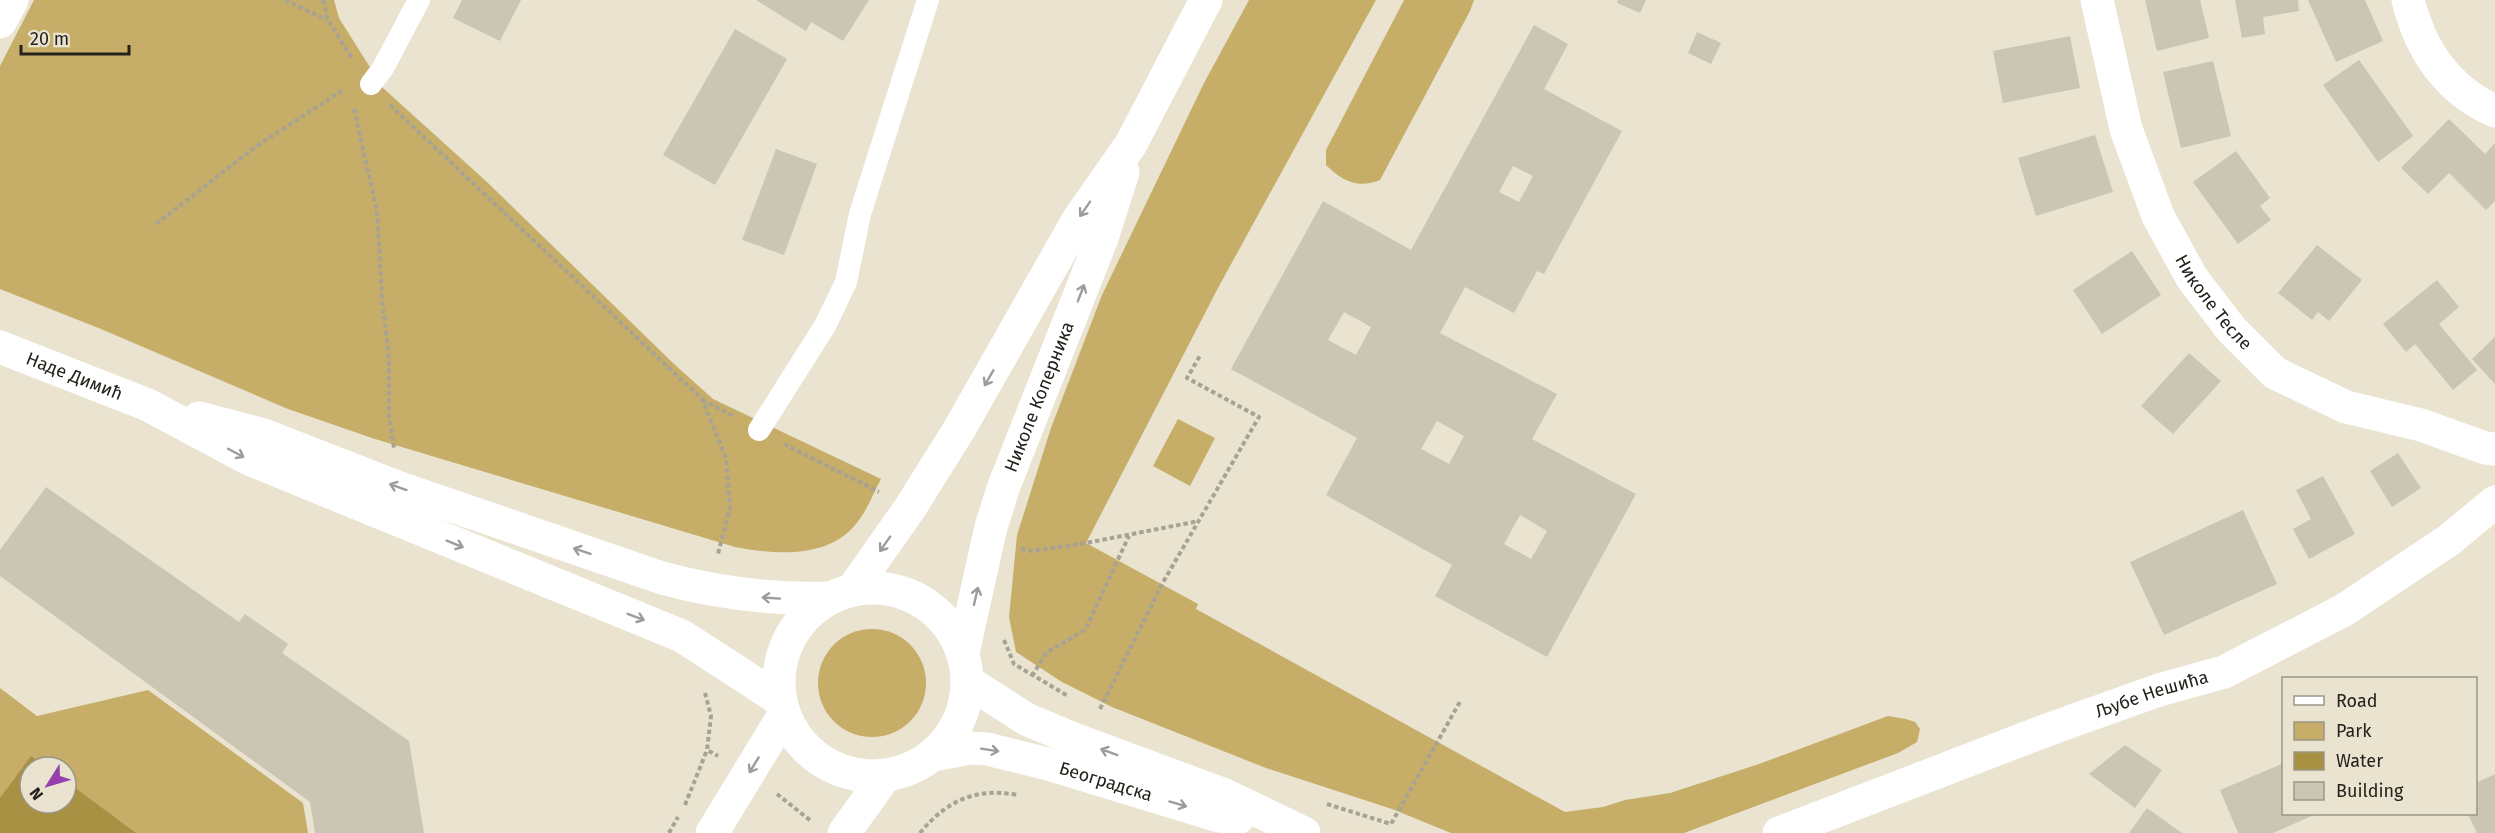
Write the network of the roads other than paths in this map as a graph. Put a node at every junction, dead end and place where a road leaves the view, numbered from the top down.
1 (12, 0) edge
2 (419, 0) edge
3 (928, 0) edge
4 (1206, 0) edge
5 (2097, 0) edge
6 (2408, 0) edge
7 (0, 22) edge
8 (362, 84) road end
9 (2495, 111) edge
10 (1131, 144) junction
11 (0, 346) edge
12 (148, 405) junction
13 (759, 430) dead end
14 (2495, 449) edge
15 (2495, 502) edge
16 (841, 594) junction
17 (965, 667) junction
18 (782, 707) junction
19 (933, 755) junction
20 (885, 776) junction
21 (1292, 828) edge
22 (712, 833) edge
23 (844, 833) edge
24 (1779, 833) edge

1 - 7 main road
2 - 8 lane
3 - 13 lane
4 - 10 main road, Николе Коперника
5 - 14 main road, Николе Тесле
6 - 9 main road
10 -> 16 main road, Николе Коперника
17 -> 10 main road, Николе Коперника
11 - 12 main road, Наде Димић
16 -> 12 main road
12 -> 18 main road
15 - 24 main road, Љубе Нешића
16 - 17 main road
16 - 18 main road
17 - 19 main road
21 -> 17 main road, Београдска
18 - 20 main road
18 -> 22 main road
19 - 20 main road
19 -> 21 main road, Београдска
20 - 23 main road

